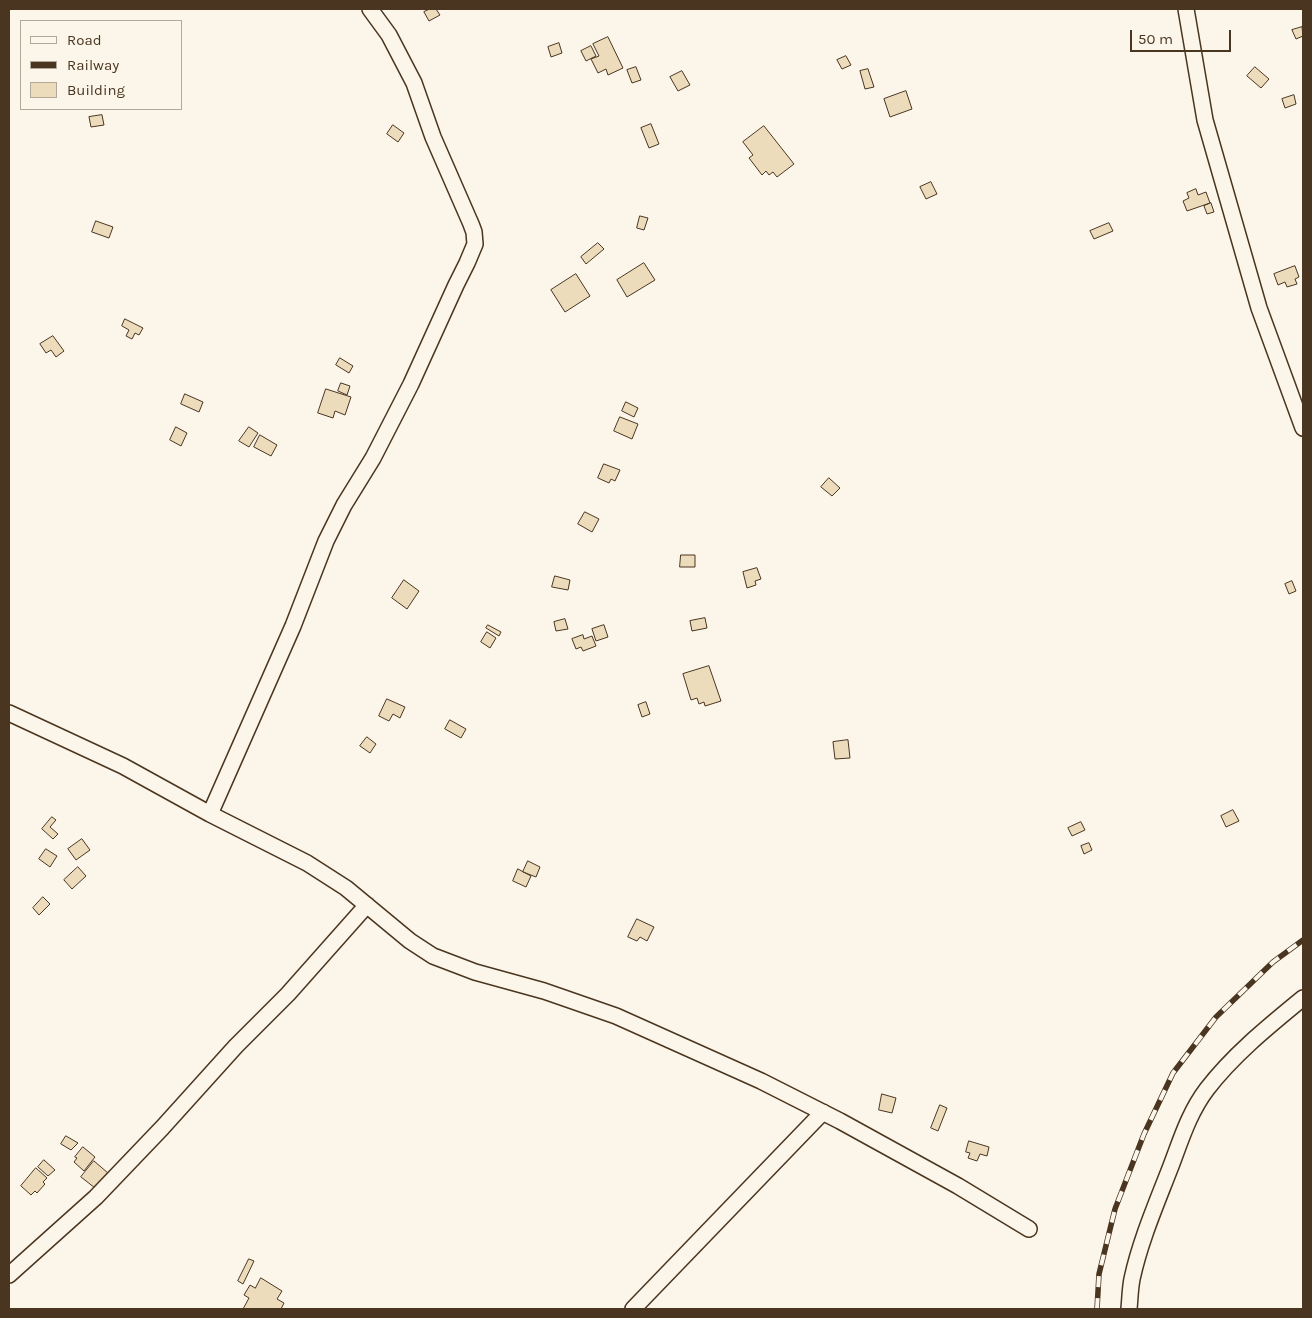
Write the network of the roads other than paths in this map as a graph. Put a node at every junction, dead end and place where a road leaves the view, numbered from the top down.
1 (370, 9) edge
2 (1186, 9) edge
3 (1303, 428) edge
4 (9, 714) edge
5 (210, 814) junction
6 (367, 905) junction
7 (1303, 998) edge
8 (823, 1112) junction
9 (1029, 1230) dead end
10 (9, 1275) edge
11 (633, 1309) edge
12 (1129, 1309) edge

1 - 5 street
2 - 3 street
4 - 5 street
5 - 6 street
6 - 8 street
6 - 10 street
7 - 12 street
8 - 9 street
8 - 11 street

